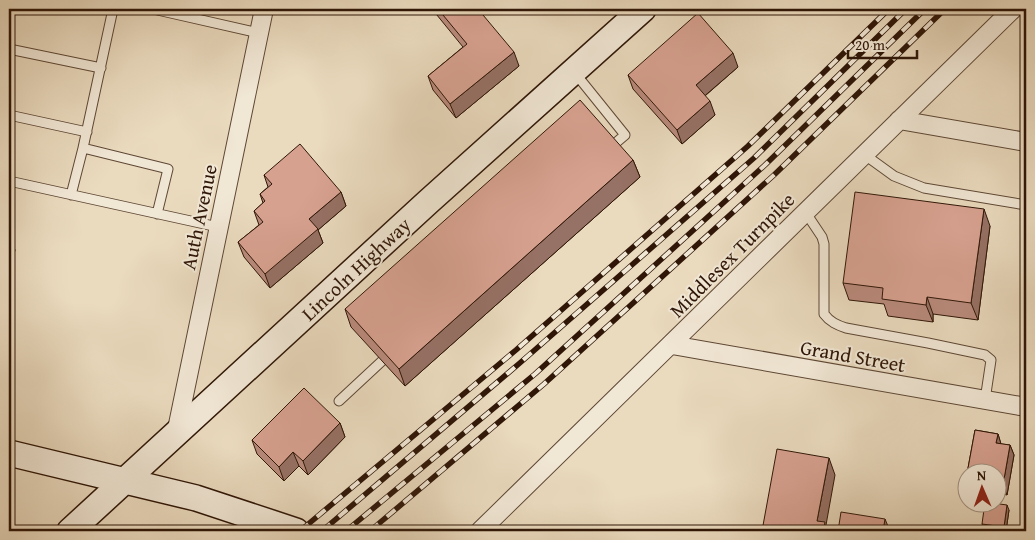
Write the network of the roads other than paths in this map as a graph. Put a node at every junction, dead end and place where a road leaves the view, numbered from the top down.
1 (113, 9) edge
2 (153, 9) edge
3 (264, 9) edge
4 (643, 9) edge
5 (1013, 9) edge
6 (259, 33) junction
7 (9, 49) edge
8 (100, 68) junction
9 (574, 71) junction
10 (9, 115) edge
11 (899, 120) junction
12 (87, 132) junction
13 (1026, 142) edge
14 (612, 146) edge
15 (83, 148) junction
16 (865, 155) junction
17 (9, 181) edge
18 (71, 195) junction
19 (1026, 204) edge
20 (806, 213) junction
21 (157, 214) junction
22 (218, 227) junction
23 (672, 345) junction
24 (382, 361) edge
25 (985, 400) junction
26 (339, 401) dead end
27 (1026, 408) edge
28 (176, 434) junction
29 (9, 453) edge
30 (125, 481) junction
31 (70, 531) edge
32 (296, 531) edge
33 (480, 531) edge

1 - 8 lane
2 - 6 lane
3 - 6 street, Auth Avenue
4 - 9 main road, Lincoln Highway
5 - 11 street, Middlesex Turnpike
6 - 22 street, Auth Avenue
7 - 8 lane
8 - 12 lane
9 - 14 lane
9 - 28 main road, Lincoln Highway
10 - 12 lane
11 - 13 street
11 - 16 street, Middlesex Turnpike
12 - 15 lane
15 - 18 lane
15 - 21 lane
16 - 19 lane
16 - 20 street, Middlesex Turnpike
17 - 18 lane
18 - 21 lane
20 - 23 street, Middlesex Turnpike
20 - 25 lane
21 - 22 lane
22 - 28 street, Auth Avenue
23 - 25 street, Grand Street
23 - 33 street, Middlesex Turnpike
24 - 26 lane
25 - 27 street, Grand Street
28 - 30 main road, Lincoln Highway
29 - 30 main road
30 - 31 main road, Lincoln Highway
30 - 32 main road

